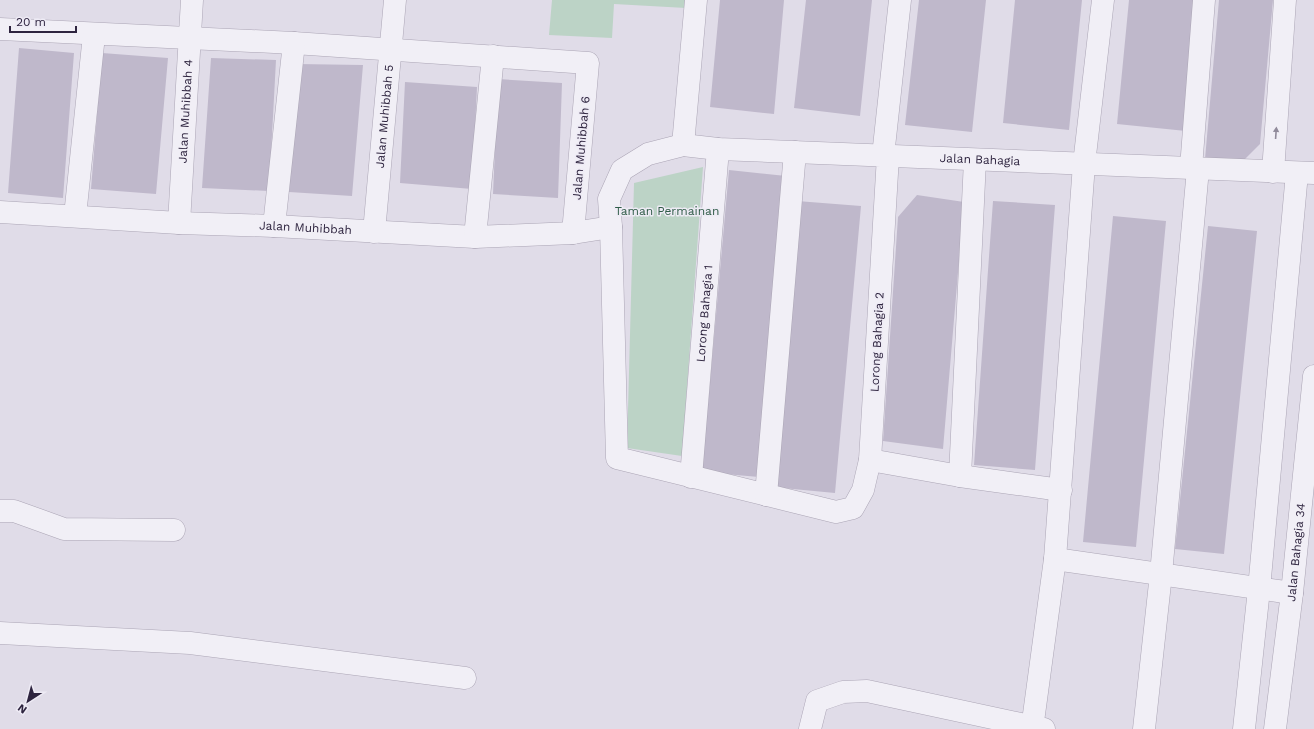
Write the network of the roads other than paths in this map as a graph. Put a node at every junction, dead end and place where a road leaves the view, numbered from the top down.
1 (192, 0) edge
2 (395, 0) edge
3 (696, 0) edge
4 (900, 0) edge
5 (1103, 0) edge
6 (1204, 0) edge
7 (1285, 0) edge
8 (0, 29) edge
9 (94, 35) junction
10 (191, 37) junction
11 (294, 43) junction
12 (391, 50) junction
13 (493, 56) junction
14 (683, 145) junction
15 (718, 149) junction
16 (795, 152) junction
17 (885, 156) junction
18 (975, 160) junction
19 (1084, 164) junction
20 (1194, 168) junction
21 (1273, 172) junction
22 (1305, 173) edge
23 (0, 212) edge
24 (75, 216) junction
25 (179, 223) junction
26 (274, 226) junction
27 (611, 228) junction
28 (374, 232) junction
29 (574, 233) junction
30 (476, 237) junction
31 (1314, 376) edge
32 (870, 460) junction
33 (960, 476) junction
34 (691, 477) junction
35 (1308, 485) edge
36 (1061, 490) junction
37 (766, 495) junction
38 (0, 511) edge
39 (174, 530) dead end
40 (1055, 559) junction
41 (1161, 574) junction
42 (1259, 589) junction
43 (1292, 594) junction
44 (0, 633) edge
45 (465, 678) dead end
46 (1036, 728) edge
47 (810, 729) edge
48 (1144, 729) edge
49 (1244, 729) edge
50 (1275, 729) edge

1 - 10 street, Jalan Muhibbah 4
2 - 12 street, Jalan Muhibbah 5
3 - 14 street
4 - 17 street, Lorong Bahagia 2
5 - 19 street
6 - 20 street
21 -> 7 street
8 - 9 street
9 - 10 street
9 - 24 street
10 - 11 street
10 - 25 street, Jalan Muhibbah 4
11 - 12 street
11 - 26 street
12 - 13 street
12 - 28 street, Jalan Muhibbah 5
13 - 29 street, Jalan Muhibbah 6
13 - 30 street
14 - 15 street, Jalan Bahagia
14 - 27 street, Jalan Bahagia
15 - 16 street, Jalan Bahagia
15 - 34 street, Lorong Bahagia 1
16 - 17 street, Jalan Bahagia
16 - 37 street
17 - 18 street, Jalan Bahagia
17 - 32 street, Lorong Bahagia 2
18 - 19 street, Jalan Bahagia
18 - 33 street
19 - 20 street, Jalan Bahagia
19 - 36 street
20 - 21 street, Jalan Bahagia
20 - 41 street
21 - 22 street, Jalan Bahagia
22 - 42 street
23 - 24 street, Jalan Muhibbah
24 - 25 street, Jalan Muhibbah
25 - 26 street, Jalan Muhibbah
26 - 28 street, Jalan Muhibbah
27 - 29 street, Jalan Muhibbah
27 - 34 street, Jalan Bahagia
28 - 30 street, Jalan Muhibbah
29 - 30 street, Jalan Muhibbah
31 - 35 street, Jalan Bahagia 34
32 - 33 street
32 - 37 street, Lorong Bahagia 2
33 - 36 street
34 - 37 street
35 - 43 street, Jalan Bahagia 34
36 - 40 street
38 - 39 street
40 - 41 street
40 - 46 street
41 - 42 street
41 - 48 street
42 - 43 street
42 - 49 street
43 - 50 street, Jalan Bahagia 34
44 - 45 street
46 - 47 street

